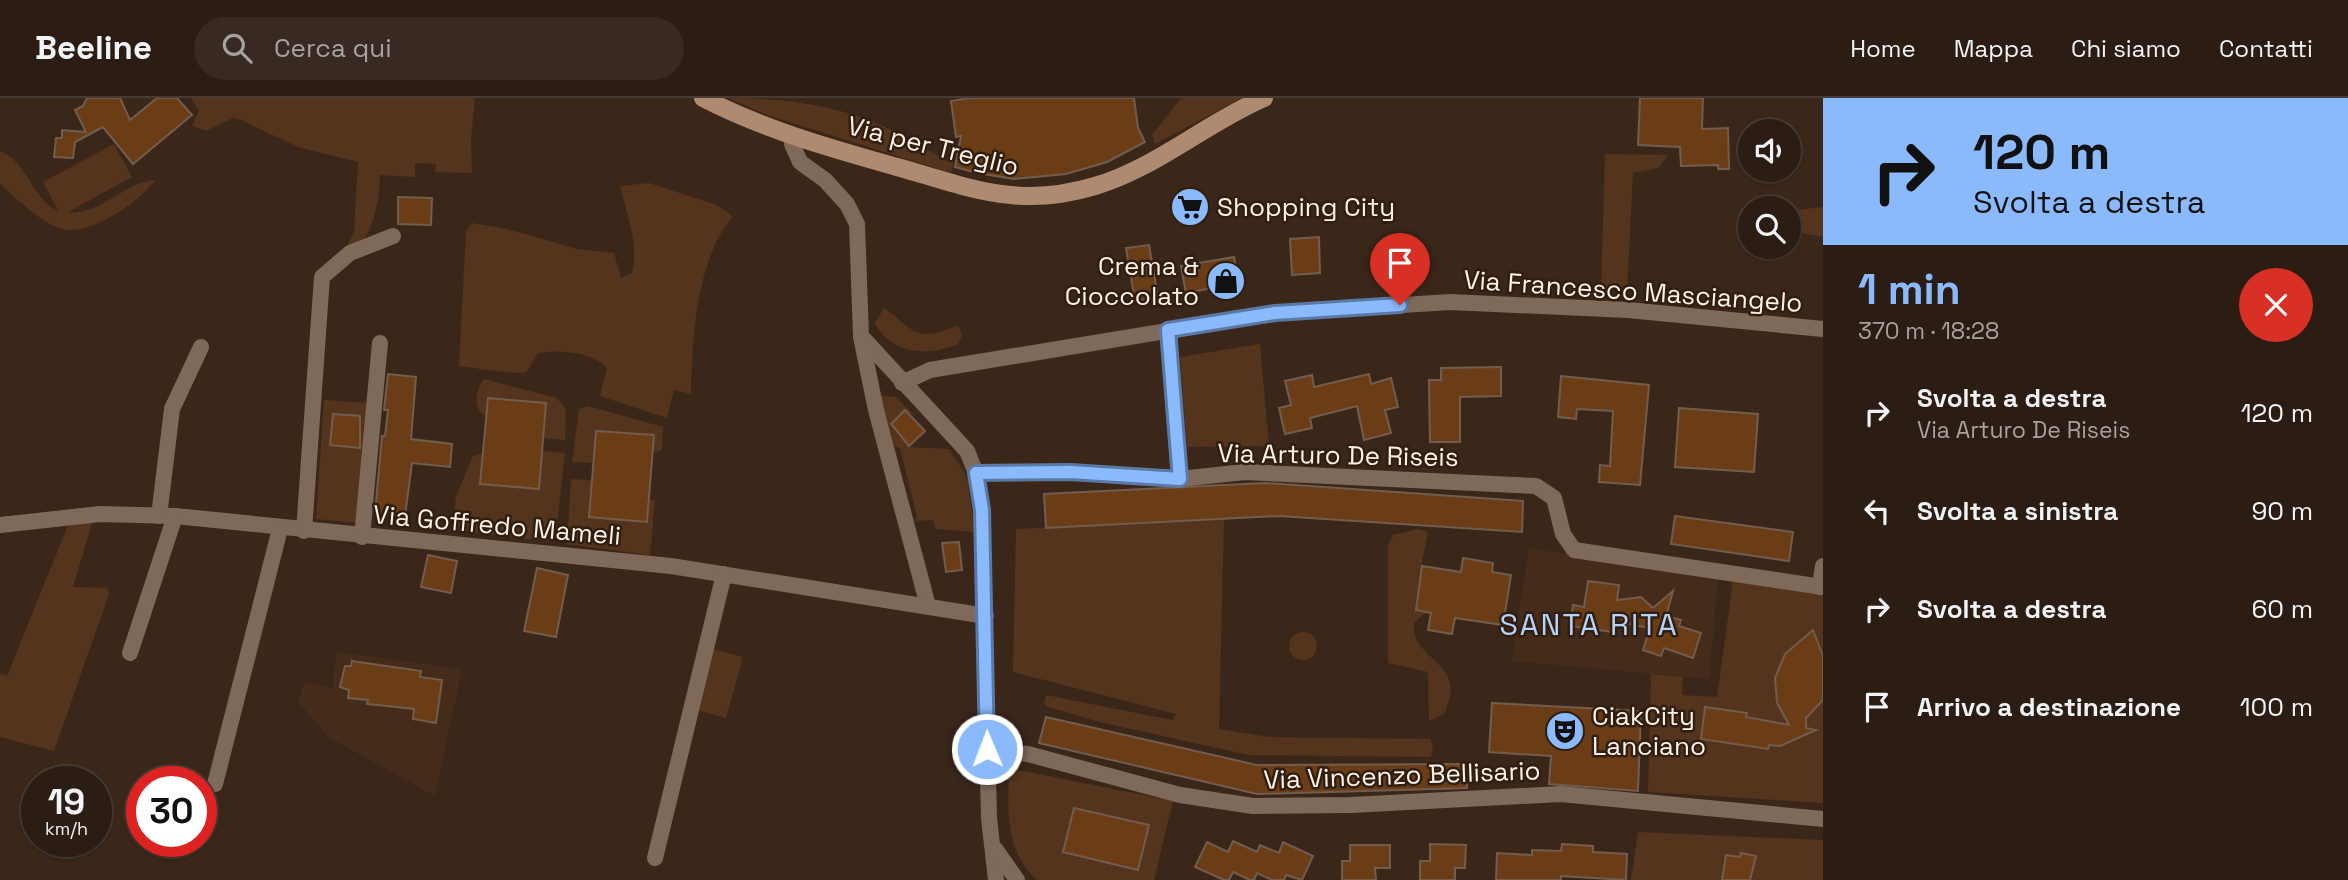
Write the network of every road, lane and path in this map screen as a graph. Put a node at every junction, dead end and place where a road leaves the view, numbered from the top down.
1 (703, 98) edge
2 (1264, 98) edge
3 (794, 137) junction
4 (393, 236) dead end
5 (1823, 329) edge
6 (1168, 330) junction
7 (861, 336) junction
8 (380, 343) dead end
9 (201, 347) dead end
10 (902, 383) junction
11 (976, 473) junction
12 (1180, 479) junction
13 (167, 516) junction
14 (0, 525) edge
15 (280, 529) junction
16 (304, 531) junction
17 (362, 537) junction
18 (1823, 566) edge
19 (724, 574) junction
20 (1822, 587) edge
21 (928, 606) junction
22 (986, 616) junction
23 (130, 653) dead end
24 (987, 749) junction
25 (217, 776) edge
26 (1823, 819) edge
27 (992, 841) junction
28 (655, 858) dead end
29 (996, 880) edge
30 (1017, 880) edge

1 - 3 main road, Via per Treglio
2 - 3 main road, Via per Treglio
3 - 7 street
4 - 16 street
5 - 6 street, Via Francesco Masciangelo
6 - 10 street, Via Francesco Masciangelo
6 - 12 street
7 - 10 street
7 - 21 street
8 - 17 street
9 - 13 street
10 - 11 street
11 - 12 street, Via Arturo De Riseis
11 - 22 street
12 - 20 street, Via Arturo De Riseis
13 - 14 street, Via Goffredo Mameli
13 - 15 street, Via Goffredo Mameli
13 - 23 street
15 - 16 street, Via Goffredo Mameli
15 - 25 street
16 - 17 street, Via Goffredo Mameli
17 - 19 street, Via Goffredo Mameli
18 - 20 street
19 - 21 street, Via Goffredo Mameli
19 - 28 street
21 - 22 street, Via Goffredo Mameli
22 - 24 street
24 - 26 street, Via Vincenzo Bellisario
24 - 27 street
27 - 29 street
27 - 30 street

